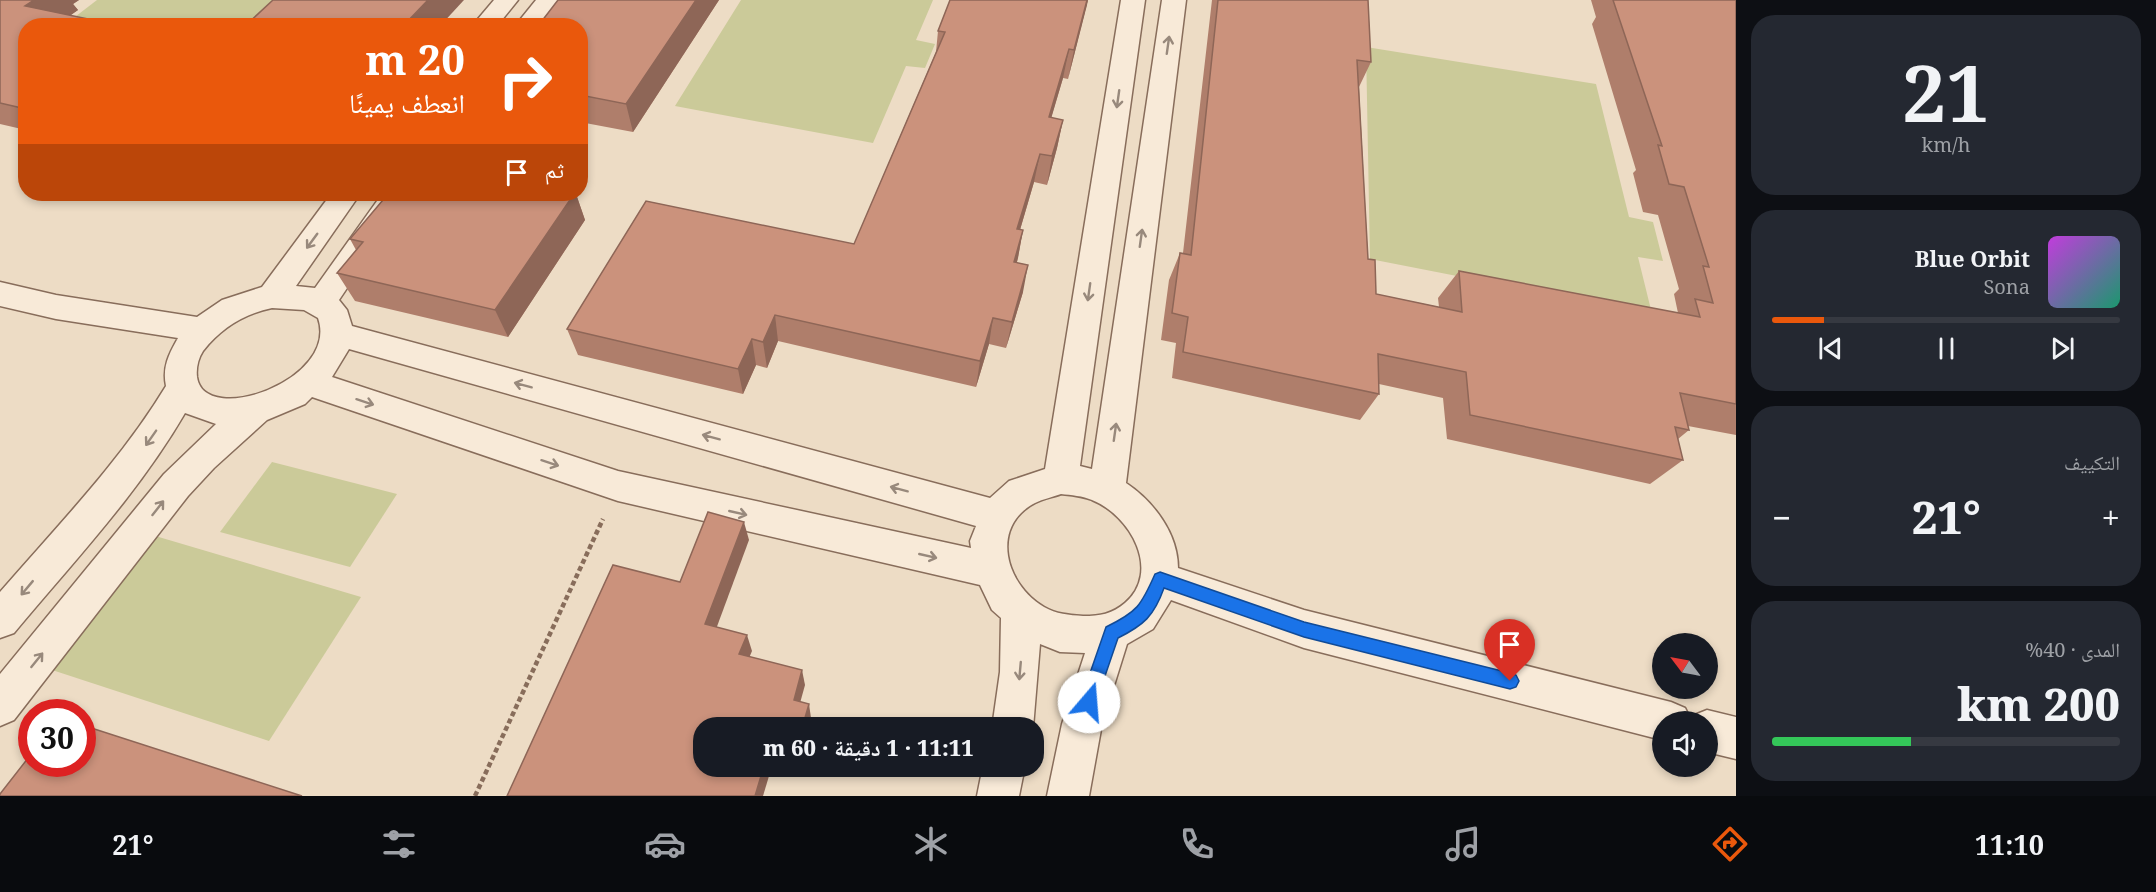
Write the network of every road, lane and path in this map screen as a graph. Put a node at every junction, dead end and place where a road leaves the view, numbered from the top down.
1 (507, 0) edge
2 (548, 0) edge
3 (1132, 0) edge
4 (1174, 0) edge
5 (491, 18) edge
6 (533, 18) edge
7 (341, 201) edge
8 (391, 201) edge
9 (0, 294) edge
10 (272, 296) junction
11 (321, 303) junction
12 (203, 330) junction
13 (338, 334) junction
14 (309, 383) junction
15 (182, 388) junction
16 (257, 409) junction
17 (1061, 479) junction
18 (618, 486) junction
19 (1107, 490) junction
20 (996, 516) junction
21 (991, 570) junction
22 (1160, 579) junction
23 (1020, 615) junction
24 (0, 620) edge
25 (1112, 633) junction
26 (0, 706) edge
27 (1014, 717) edge
28 (1652, 717) edge
29 (1718, 733) edge
30 (1736, 738) edge
31 (1002, 777) edge
32 (475, 796) edge
33 (998, 796) edge
34 (1068, 796) edge

1 - 5 street
2 - 6 street
3 -> 17 street
19 -> 4 street
7 -> 10 street
8 - 11 street
9 - 12 street
10 - 11 street
10 - 12 street
11 - 13 street
12 - 15 street
13 - 14 street
20 -> 13 street
14 - 16 street
14 -> 18 street
15 - 16 street
15 -> 24 street
26 -> 16 street
17 - 19 street
17 - 20 street
18 -> 21 street
18 - 32 path
19 - 22 street
20 - 21 street
21 - 23 street
22 - 25 street
22 - 28 street
23 - 25 street
23 -> 27 street
25 - 34 street
29 - 30 street
31 - 33 street

